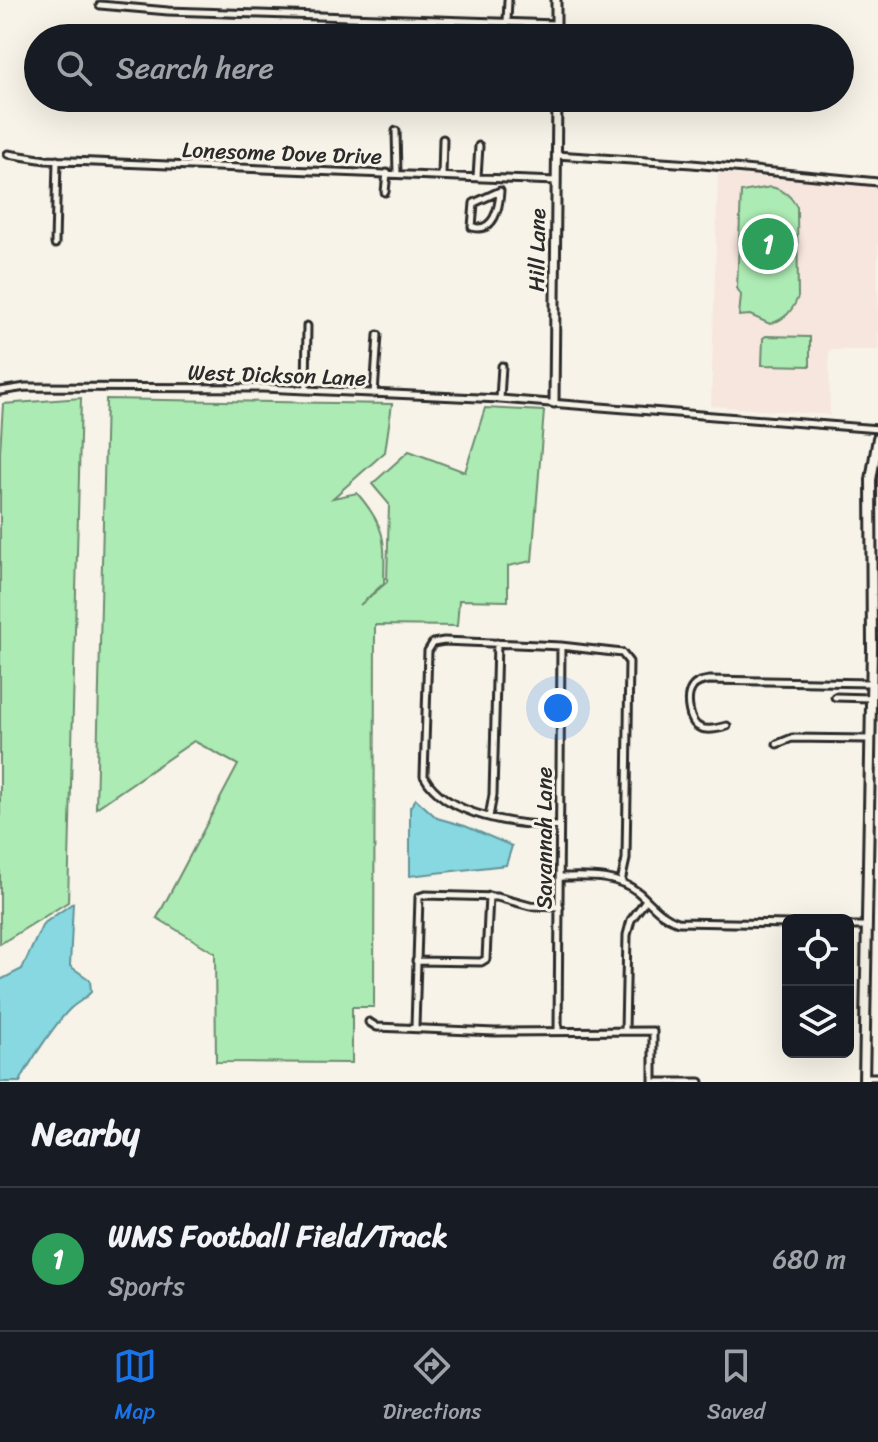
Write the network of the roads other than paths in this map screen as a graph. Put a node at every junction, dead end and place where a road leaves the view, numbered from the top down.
1 (508, 0) edge
2 (556, 0) edge
3 (100, 5) dead end
4 (507, 22) junction
5 (527, 23) joint
6 (556, 24) joint
7 (557, 112) edge
8 (396, 131) dead end
9 (443, 139) dead end
10 (479, 146) dead end
11 (8, 154) dead end
12 (556, 155) junction
13 (57, 160) junction
14 (387, 173) junction
15 (397, 174) junction
16 (442, 176) junction
17 (477, 177) junction
18 (509, 178) junction
19 (556, 181) junction
20 (878, 182) edge
21 (500, 191) junction
22 (385, 192) dead end
23 (55, 244) dead end
24 (307, 326) dead end
25 (378, 335) dead end
26 (502, 366) dead end
27 (0, 390) edge
28 (306, 390) junction
29 (374, 394) junction
30 (500, 399) junction
31 (554, 403) junction
32 (878, 429) edge
33 (878, 438) edge
34 (497, 643) junction
35 (875, 644) edge
36 (561, 646) junction
37 (870, 683) junction
38 (835, 697) dead end
39 (870, 698) junction
40 (727, 726) dead end
41 (869, 739) junction
42 (777, 744) dead end
43 (489, 817) junction
44 (559, 826) junction
45 (560, 877) junction
46 (621, 882) junction
47 (489, 896) junction
48 (646, 900) junction
49 (560, 907) junction
50 (782, 924) edge
51 (854, 926) edge
52 (866, 926) junction
53 (416, 961) junction
54 (369, 1022) dead end
55 (415, 1027) junction
56 (558, 1031) junction
57 (625, 1031) junction
58 (878, 1077) edge
59 (864, 1079) edge
60 (654, 1082) edge
61 (700, 1082) edge

1 - 4 street
2 - 6 street
3 - 4 street
4 - 5 street
5 - 6 street
7 - 12 street, Hill Lane
8 - 15 street
9 - 16 street
10 - 17 street
11 - 13 street, Lonesome Dove Drive
12 - 19 street, Hill Lane
12 - 20 street
13 - 14 street, Lonesome Dove Drive
13 - 23 street
14 - 15 street, Lonesome Dove Drive
14 - 22 street
15 - 16 street, Lonesome Dove Drive
16 - 17 street, Lonesome Dove Drive
17 - 18 street, Lonesome Dove Drive
18 - 19 street, Lonesome Dove Drive
18 - 21 street
19 - 31 street, Hill Lane
21 - 21 street
24 - 28 street
25 - 29 street
26 - 30 street
27 - 28 street, West Dickson Lane
28 - 29 street, West Dickson Lane
29 - 30 street, West Dickson Lane
30 - 31 street, West Dickson Lane
31 - 32 street, West Dickson Lane
33 - 35 main road
34 - 36 street
34 - 43 street
34 - 43 street
35 - 37 main road
36 - 44 street, Savannah Lane
36 - 46 street
37 - 39 main road
37 - 40 street
38 - 39 street
39 - 41 main road
41 - 42 street
41 - 52 main road
43 - 44 street
44 - 45 street, Savannah Lane
45 - 46 street
45 - 49 street, Savannah Lane
46 - 48 street
47 - 49 street
47 - 53 street
47 - 53 street
48 - 50 street
48 - 57 street
49 - 56 street, Savannah Lane
51 - 52 street
52 - 59 main road
53 - 55 street
54 - 55 street
55 - 56 street
56 - 57 street
57 - 60 street
58 - 59 street
60 - 61 street

